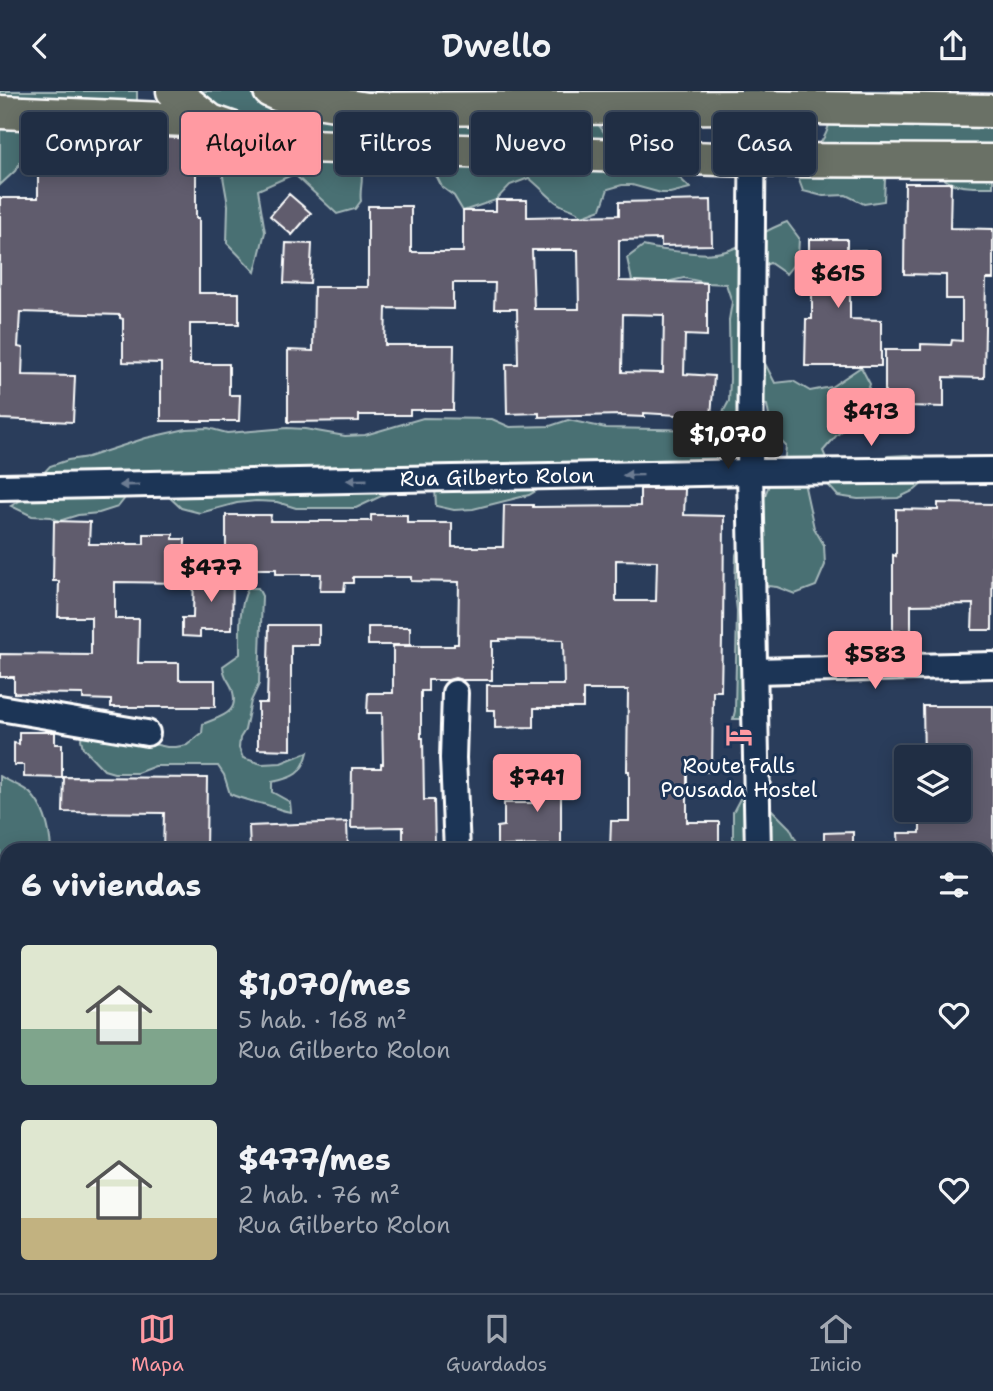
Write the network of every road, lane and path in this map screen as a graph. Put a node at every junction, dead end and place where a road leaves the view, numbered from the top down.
1 (173, 91) edge
2 (270, 91) edge
3 (753, 99) edge
4 (993, 111) edge
5 (0, 112) edge
6 (200, 112) edge
7 (181, 120) edge
8 (321, 146) edge
9 (713, 159) edge
10 (816, 161) edge
11 (993, 162) edge
12 (752, 175) edge
13 (993, 470) edge
14 (750, 472) junction
15 (0, 488) edge
16 (993, 665) edge
17 (755, 671) junction
18 (455, 693) dead end
19 (0, 708) edge
20 (148, 733) dead end
21 (457, 843) edge
22 (758, 843) edge

1 - 6 main road
2 - 3 main road
3 - 4 main road
5 - 7 main road
8 - 9 main road
10 - 11 main road
12 - 14 street
13 - 14 street, Rua Gilberto Rolon
14 -> 15 street, Rua Gilberto Rolon
14 - 17 street
16 - 17 street
17 - 22 street
18 - 21 street
19 - 20 street

